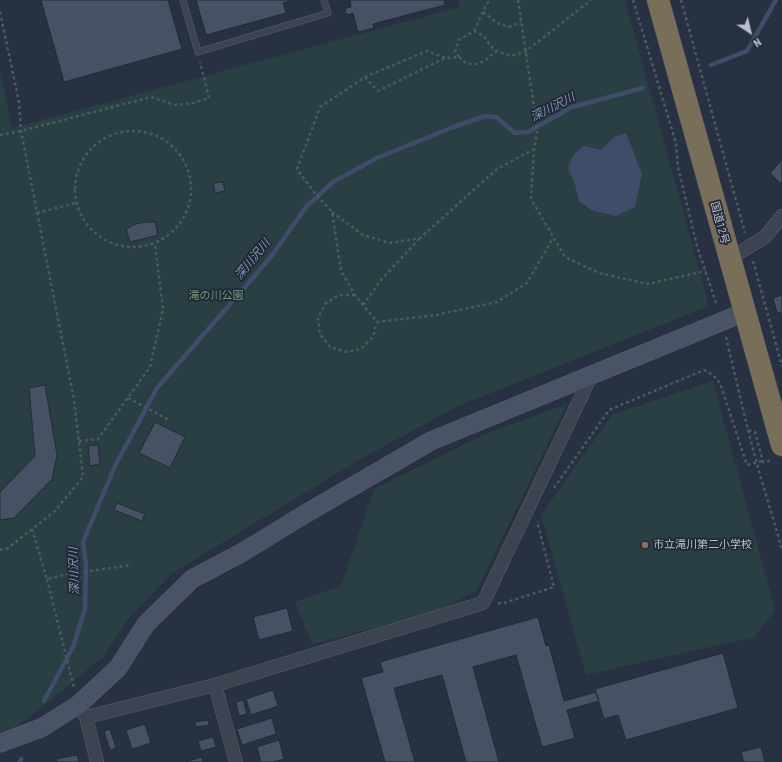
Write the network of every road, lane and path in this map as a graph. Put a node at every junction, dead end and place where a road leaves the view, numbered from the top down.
1 (183, 0) edge
2 (324, 0) edge
3 (490, 0) edge
4 (518, 0) edge
5 (591, 0) edge
6 (633, 0) edge
7 (658, 0) edge
8 (681, 0) edge
9 (0, 12) edge
10 (483, 12) junction
11 (521, 22) junction
12 (474, 31) junction
13 (496, 51) junction
14 (198, 52) junction
15 (525, 52) junction
16 (459, 57) junction
17 (445, 58) junction
18 (365, 77) junction
19 (21, 131) junction
20 (0, 135) edge
21 (534, 149) junction
22 (76, 203) junction
23 (332, 212) junction
24 (37, 213) junction
25 (782, 216) edge
26 (420, 238) junction
27 (553, 238) junction
28 (155, 244) junction
29 (749, 247) junction
30 (729, 259) junction
31 (706, 271) junction
32 (355, 295) junction
33 (363, 305) junction
34 (745, 312) junction
35 (377, 322) junction
36 (723, 322) junction
37 (782, 366) edge
38 (590, 376) junction
39 (128, 398) junction
40 (169, 420) dead end
41 (748, 430) junction
42 (79, 441) junction
43 (782, 445) edge
44 (759, 452) dead end
45 (762, 461) dead end
46 (553, 490) dead end
47 (536, 515) dead end
48 (32, 529) junction
49 (782, 549) edge
50 (0, 550) edge
51 (132, 565) dead end
52 (47, 579) junction
53 (484, 603) junction
54 (215, 685) junction
55 (79, 704) junction
56 (0, 743) edge
57 (98, 762) edge
58 (236, 762) edge

1 - 14 lane
2 - 14 lane
3 - 10 path
4 - 11 path
5 - 15 path
6 - 31 path
7 - 30 highway, 国道12号
8 - 29 path
9 - 19 path
10 - 11 path
10 - 12 path
11 - 15 path
12 - 13 path
12 - 16 path
13 - 15 path
13 - 16 path
14 - 19 path
15 - 21 path
16 - 17 path
17 - 18 path
17 - 18 path
18 - 23 path
19 - 20 path
19 - 24 path
21 - 26 path
21 - 27 path
22 - 24 path
22 - 28 path
22 - 28 path
23 - 26 path
23 - 32 path
24 - 42 path
25 - 29 street
26 - 33 path
27 - 31 path
27 - 35 path
28 - 39 path
29 - 30 street
29 - 37 path
30 - 34 highway, 国道12号
31 - 36 path
32 - 33 path
32 - 35 path
33 - 35 path
34 - 36 street
34 - 43 highway, 国道12号
36 - 38 street
36 - 41 path
38 - 53 street
38 - 55 street
39 - 40 path
39 - 42 path
41 - 44 path
41 - 49 path
42 - 48 path
45 - 46 path
47 - 53 path
48 - 50 path
48 - 52 path
51 - 52 path
52 - 55 path
53 - 54 street
54 - 55 street
54 - 58 street
55 - 56 street
55 - 57 street

